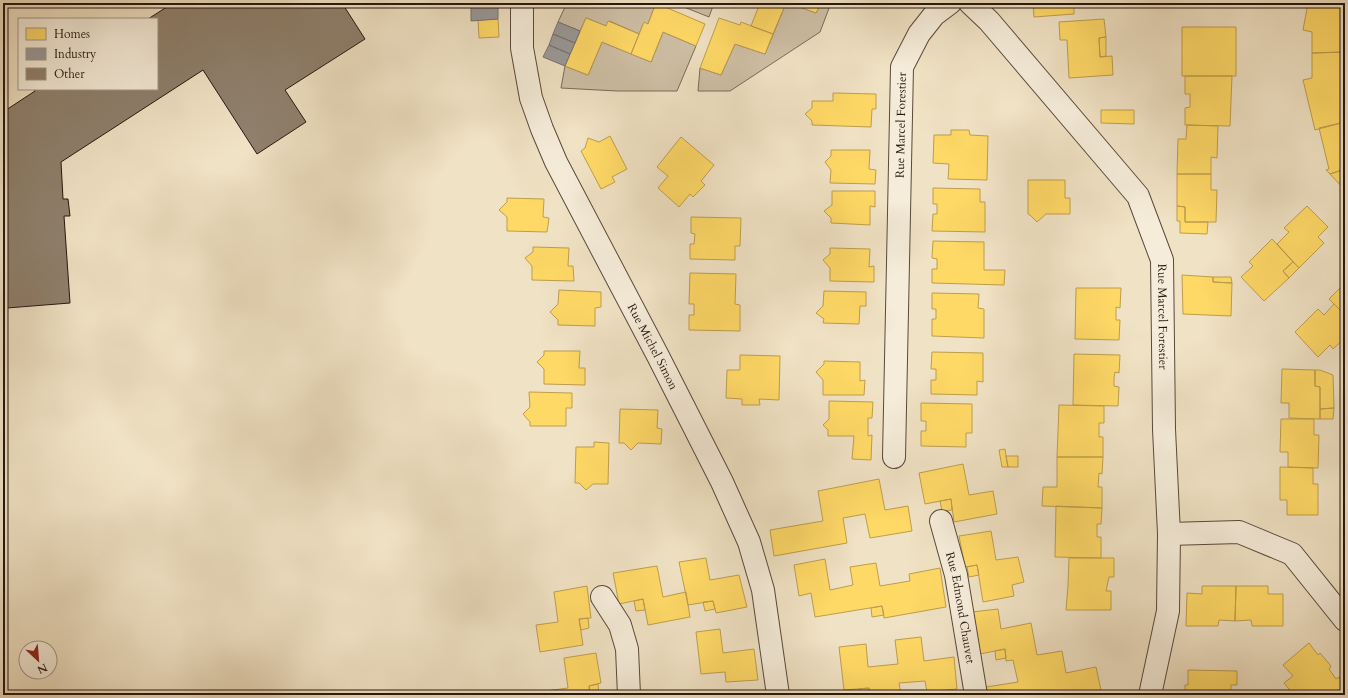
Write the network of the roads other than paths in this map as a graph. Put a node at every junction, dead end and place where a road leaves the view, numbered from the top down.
1 (522, 3) edge
2 (950, 3) edge
3 (970, 3) edge
4 (894, 457) dead end
5 (941, 521) dead end
6 (1169, 534) junction
7 (602, 597) dead end
8 (1345, 620) edge
9 (629, 695) edge
10 (778, 695) edge
11 (976, 695) edge
12 (1150, 695) edge

1 - 10 street, Rue Michel Simon
2 - 4 street, Rue Marcel Forestier
3 - 6 street, Rue Marcel Forestier
5 - 11 street, Rue Edmond Chauvet
6 - 8 street
6 - 12 street, Rue Marcel Forestier
7 - 9 street

